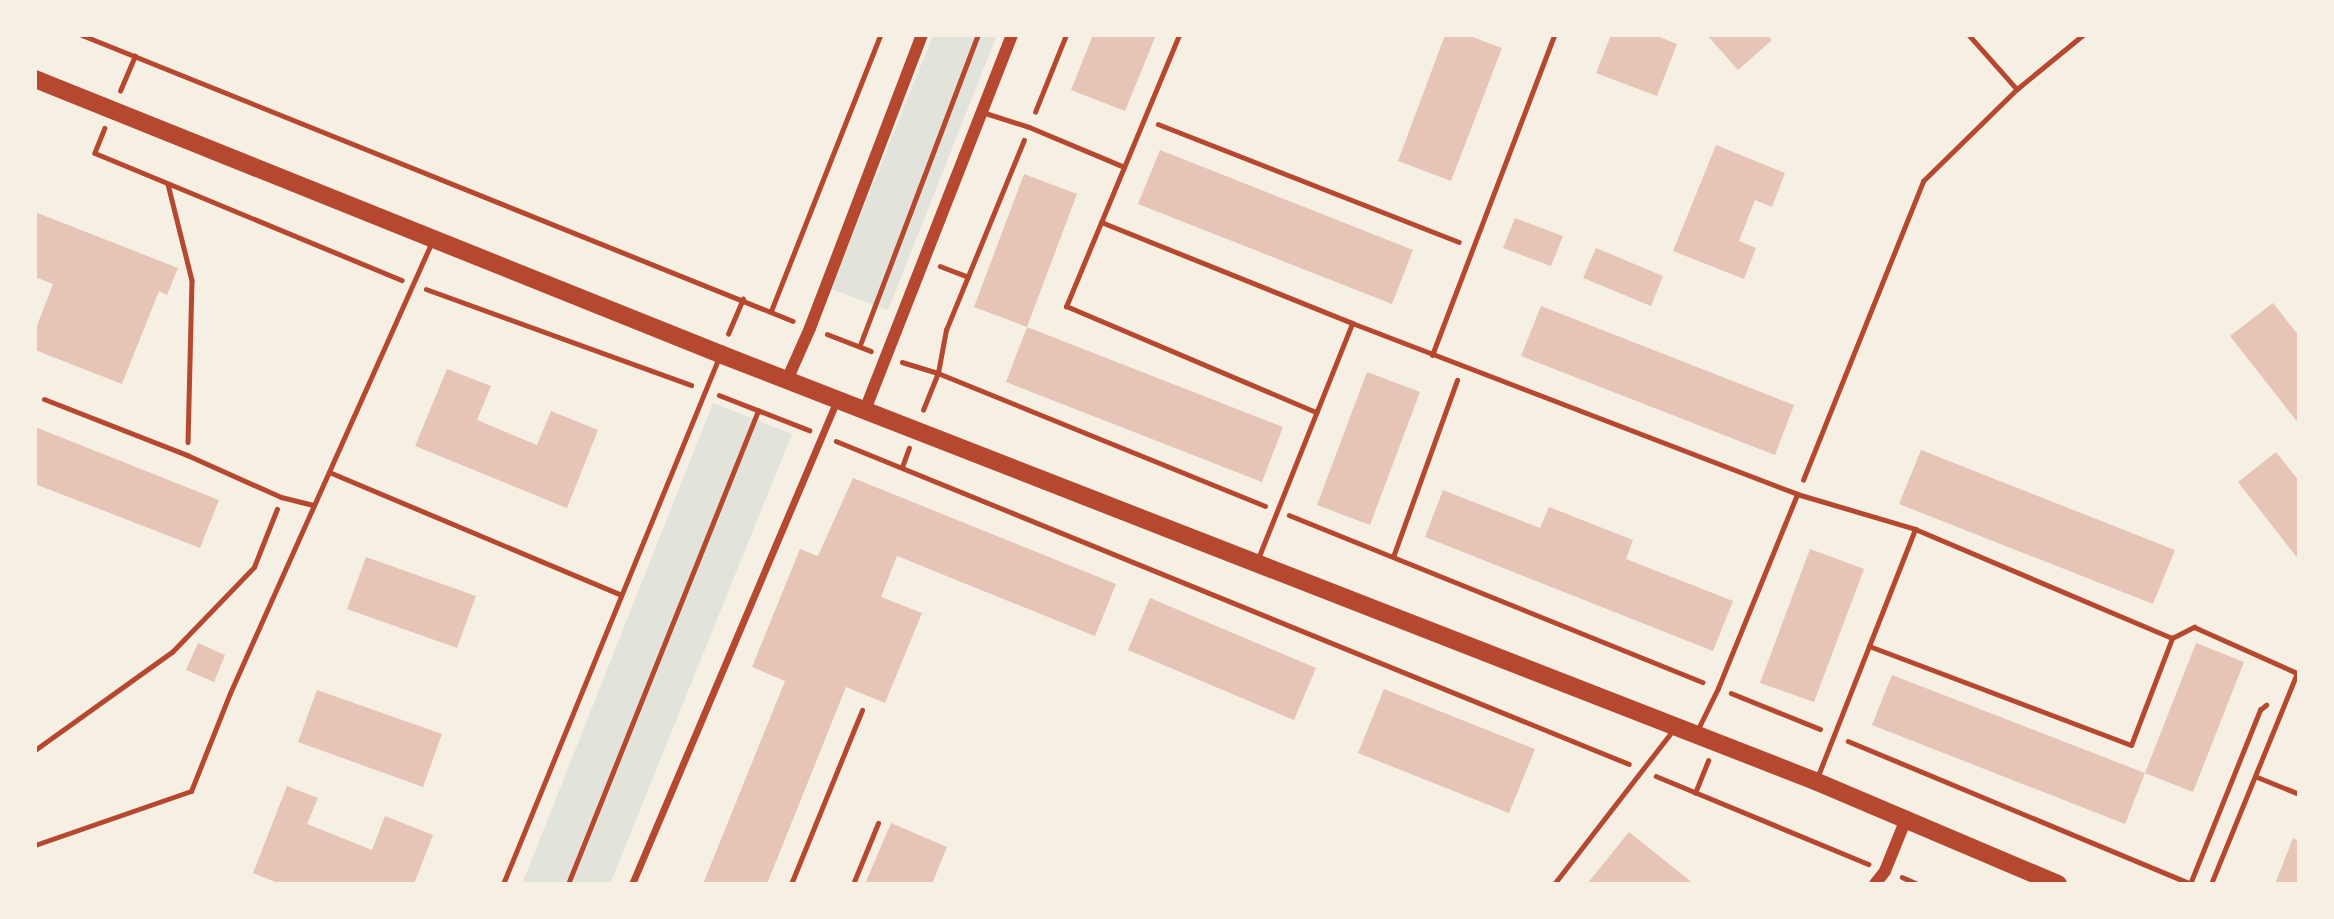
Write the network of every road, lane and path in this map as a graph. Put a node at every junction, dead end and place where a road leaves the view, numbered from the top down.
1 (82, 35) edge
2 (880, 35) edge
3 (922, 35) edge
4 (978, 35) edge
5 (1012, 35) edge
6 (1066, 35) edge
7 (1179, 35) edge
8 (1554, 35) edge
9 (1969, 35) edge
10 (2083, 35) edge
11 (35, 79) edge
12 (2017, 89) junction
13 (982, 112) junction
14 (1144, 118) junction
15 (1029, 127) junction
16 (95, 153) dead end
17 (1124, 167) junction
18 (167, 183) junction
19 (1101, 222) junction
20 (434, 240) junction
21 (1474, 248) junction
22 (414, 285) junction
23 (743, 299) junction
24 (771, 311) junction
25 (1352, 323) junction
26 (810, 328) junction
27 (860, 345) junction
28 (720, 354) junction
29 (1432, 355) junction
30 (883, 357) junction
31 (1462, 366) junction
32 (938, 373) junction
33 (787, 380) junction
34 (705, 390) junction
35 (44, 399) dead end
36 (837, 400) junction
37 (865, 410) junction
38 (758, 411) junction
39 (1316, 412) junction
40 (821, 435) junction
41 (187, 455) junction
42 (329, 472) junction
43 (1797, 494) junction
44 (281, 497) junction
45 (314, 505) junction
46 (1277, 510) junction
47 (1915, 529) junction
48 (1393, 557) junction
49 (1256, 564) junction
50 (621, 595) junction
51 (2172, 638) junction
52 (1869, 646) junction
53 (1718, 688) junction
54 (862, 710) dead end
55 (1674, 728) junction
56 (1834, 735) junction
57 (1695, 736) junction
58 (35, 750) edge
59 (1642, 770) junction
60 (2257, 777) junction
61 (1815, 781) junction
62 (2299, 794) edge
63 (1906, 819) junction
64 (878, 823) dead end
65 (35, 845) edge
66 (1885, 871) junction
67 (503, 884) edge
68 (568, 884) edge
69 (632, 884) edge
70 (791, 884) edge
71 (853, 884) edge
72 (1554, 884) edge
73 (1875, 884) edge
74 (1918, 884) edge
75 (2058, 884) edge
76 (2191, 884) edge
77 (2211, 884) edge

1 - 23 path
2 - 24 path
3 - 26 street
4 - 27 path
5 - 13 street
6 - 15 path
7 - 14 lane
8 - 21 lane
9 - 12 path
10 - 12 path
11 - 20 main road
12 - 43 path
13 - 15 lane
13 - 30 street
14 - 17 lane
14 - 21 path
15 - 17 lane
15 - 32 path
16 - 18 path
17 - 19 lane
18 - 22 path
18 - 41 path
19 - 25 lane
19 - 39 lane
20 - 22 lane
20 - 28 main road
21 - 29 lane
22 - 34 path
22 - 42 lane
23 - 24 path
23 - 28 path
24 - 26 path
25 - 29 lane
25 - 39 lane
26 - 27 path
26 - 33 street
27 - 30 path
28 - 33 main road
28 - 34 lane
29 - 31 lane
30 - 32 path
30 - 37 street
31 - 43 lane
31 - 48 path
32 - 46 path
33 - 36 main road
34 - 38 path
34 - 50 lane
35 - 41 lane
36 - 37 main road
36 - 40 street
37 - 49 main road
38 - 40 path
38 - 68 path
39 - 46 lane
40 - 59 path
40 - 69 street
41 - 44 lane
42 - 45 lane
42 - 50 lane
43 - 47 lane
43 - 53 lane
44 - 45 lane
44 - 58 path
45 - 65 lane
46 - 48 path
46 - 49 lane
47 - 51 lane
47 - 52 lane
48 - 53 path
49 - 55 main road
50 - 67 lane
51 - 52 lane
51 - 60 lane
52 - 56 lane
53 - 56 path
53 - 57 lane
54 - 70 lane
55 - 57 main road
55 - 59 lane
56 - 61 lane
56 - 76 path
57 - 61 main road
59 - 66 path
59 - 72 lane
60 - 62 lane
60 - 77 lane
61 - 63 main road
63 - 66 street
63 - 75 main road
64 - 71 lane
66 - 73 street
66 - 74 path

